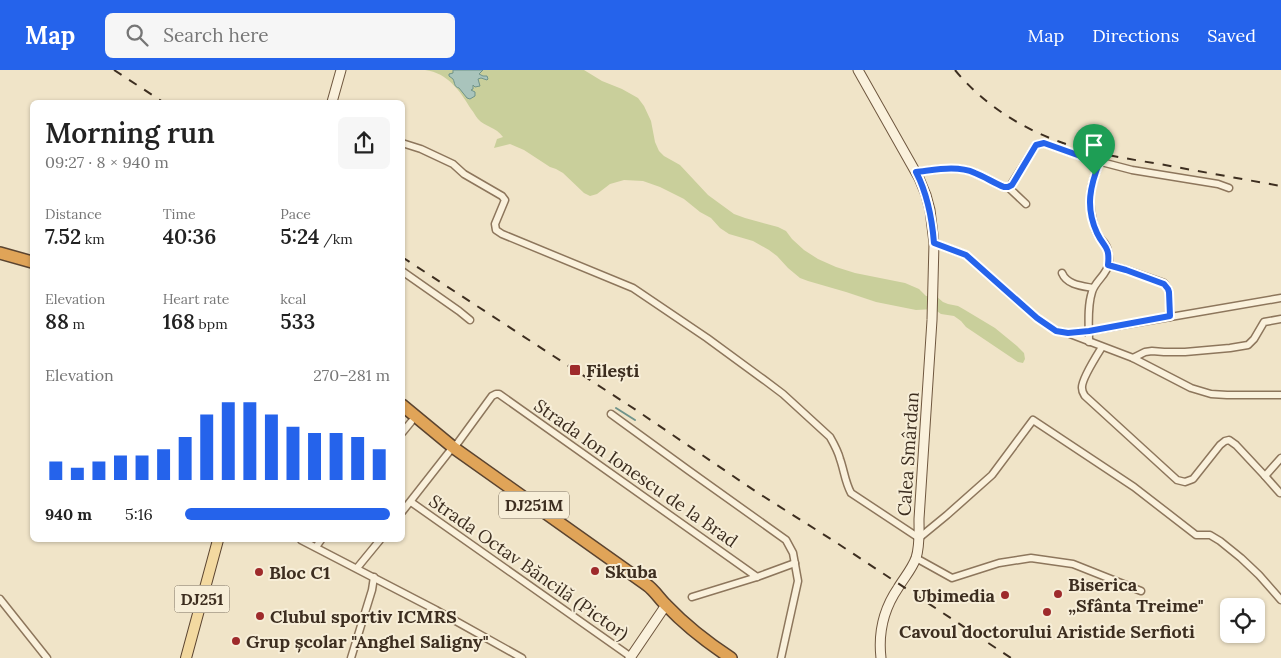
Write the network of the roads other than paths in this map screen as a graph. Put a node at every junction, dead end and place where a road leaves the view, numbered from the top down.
1 (341, 70) edge
2 (858, 70) edge
3 (333, 100) edge
4 (405, 144) edge
5 (1100, 161) junction
6 (916, 172) junction
7 (1008, 187) junction
8 (1229, 188) dead end
9 (1026, 204) dead end
10 (934, 243) junction
11 (1, 255) edge
12 (30, 262) edge
13 (1108, 265) junction
14 (405, 273) edge
15 (1062, 273) dead end
16 (1093, 288) junction
17 (1281, 298) edge
18 (1170, 316) junction
19 (1281, 319) edge
20 (470, 320) dead end
21 (1089, 331) junction
22 (1068, 333) junction
23 (1089, 342) junction
24 (1102, 347) junction
25 (1133, 358) junction
26 (1281, 395) edge
27 (405, 408) edge
28 (611, 414) dead end
29 (407, 418) edge
30 (452, 450) junction
31 (1281, 458) edge
32 (1265, 476) junction
33 (1280, 493) dead end
34 (410, 502) junction
35 (405, 508) edge
36 (919, 538) junction
37 (217, 542) edge
38 (305, 542) edge
39 (320, 542) edge
40 (378, 542) edge
41 (316, 547) junction
42 (916, 558) junction
43 (795, 563) junction
44 (357, 568) junction
45 (374, 577) junction
46 (757, 577) junction
47 (1140, 591) dead end
48 (692, 597) dead end
49 (0, 599) edge
50 (1281, 600) edge
51 (666, 605) junction
52 (631, 657) edge
53 (47, 658) edge
54 (186, 658) edge
55 (351, 658) edge
56 (522, 658) edge
57 (730, 658) edge
58 (781, 658) edge
59 (881, 658) edge

1 - 3 main road
2 - 6 main road, Calea Smârdan
4 - 36 street
5 - 7 street
5 - 8 street
5 - 13 street
6 - 7 street
6 - 10 main road, Calea Smârdan
7 - 9 street
10 - 22 street
10 - 36 main road, Calea Smârdan
11 - 12 highway
13 - 16 street
13 - 18 street
14 - 20 street
15 - 16 street
16 - 21 street
17 - 18 street
18 - 21 street
19 - 25 street
21 - 22 street
21 - 23 street
22 - 23 street
23 - 24 street
24 - 25 street
24 - 32 street
25 - 26 street
27 - 30 highway, DJ251M
28 - 43 street
29 - 30 highway, DJ251M
30 - 34 street
30 - 46 street, Strada Ion Ionescu de la Brad
30 - 51 highway, DJ251M
31 - 32 street
32 - 33 street
34 - 35 street
34 - 52 street, Strada Octav Băncilă (Pictor)
36 - 42 main road, Calea Smârdan
36 - 50 street
37 - 54 main road, DJ251
38 - 41 street
39 - 41 street
40 - 44 street
41 - 44 street
42 - 47 street
42 - 59 main road, Calea Smârdan
43 - 46 street
43 - 58 street
44 - 45 street
45 - 55 street
45 - 56 street
46 - 48 street
49 - 53 street
51 - 52 main road
51 - 57 highway, DJ251M

